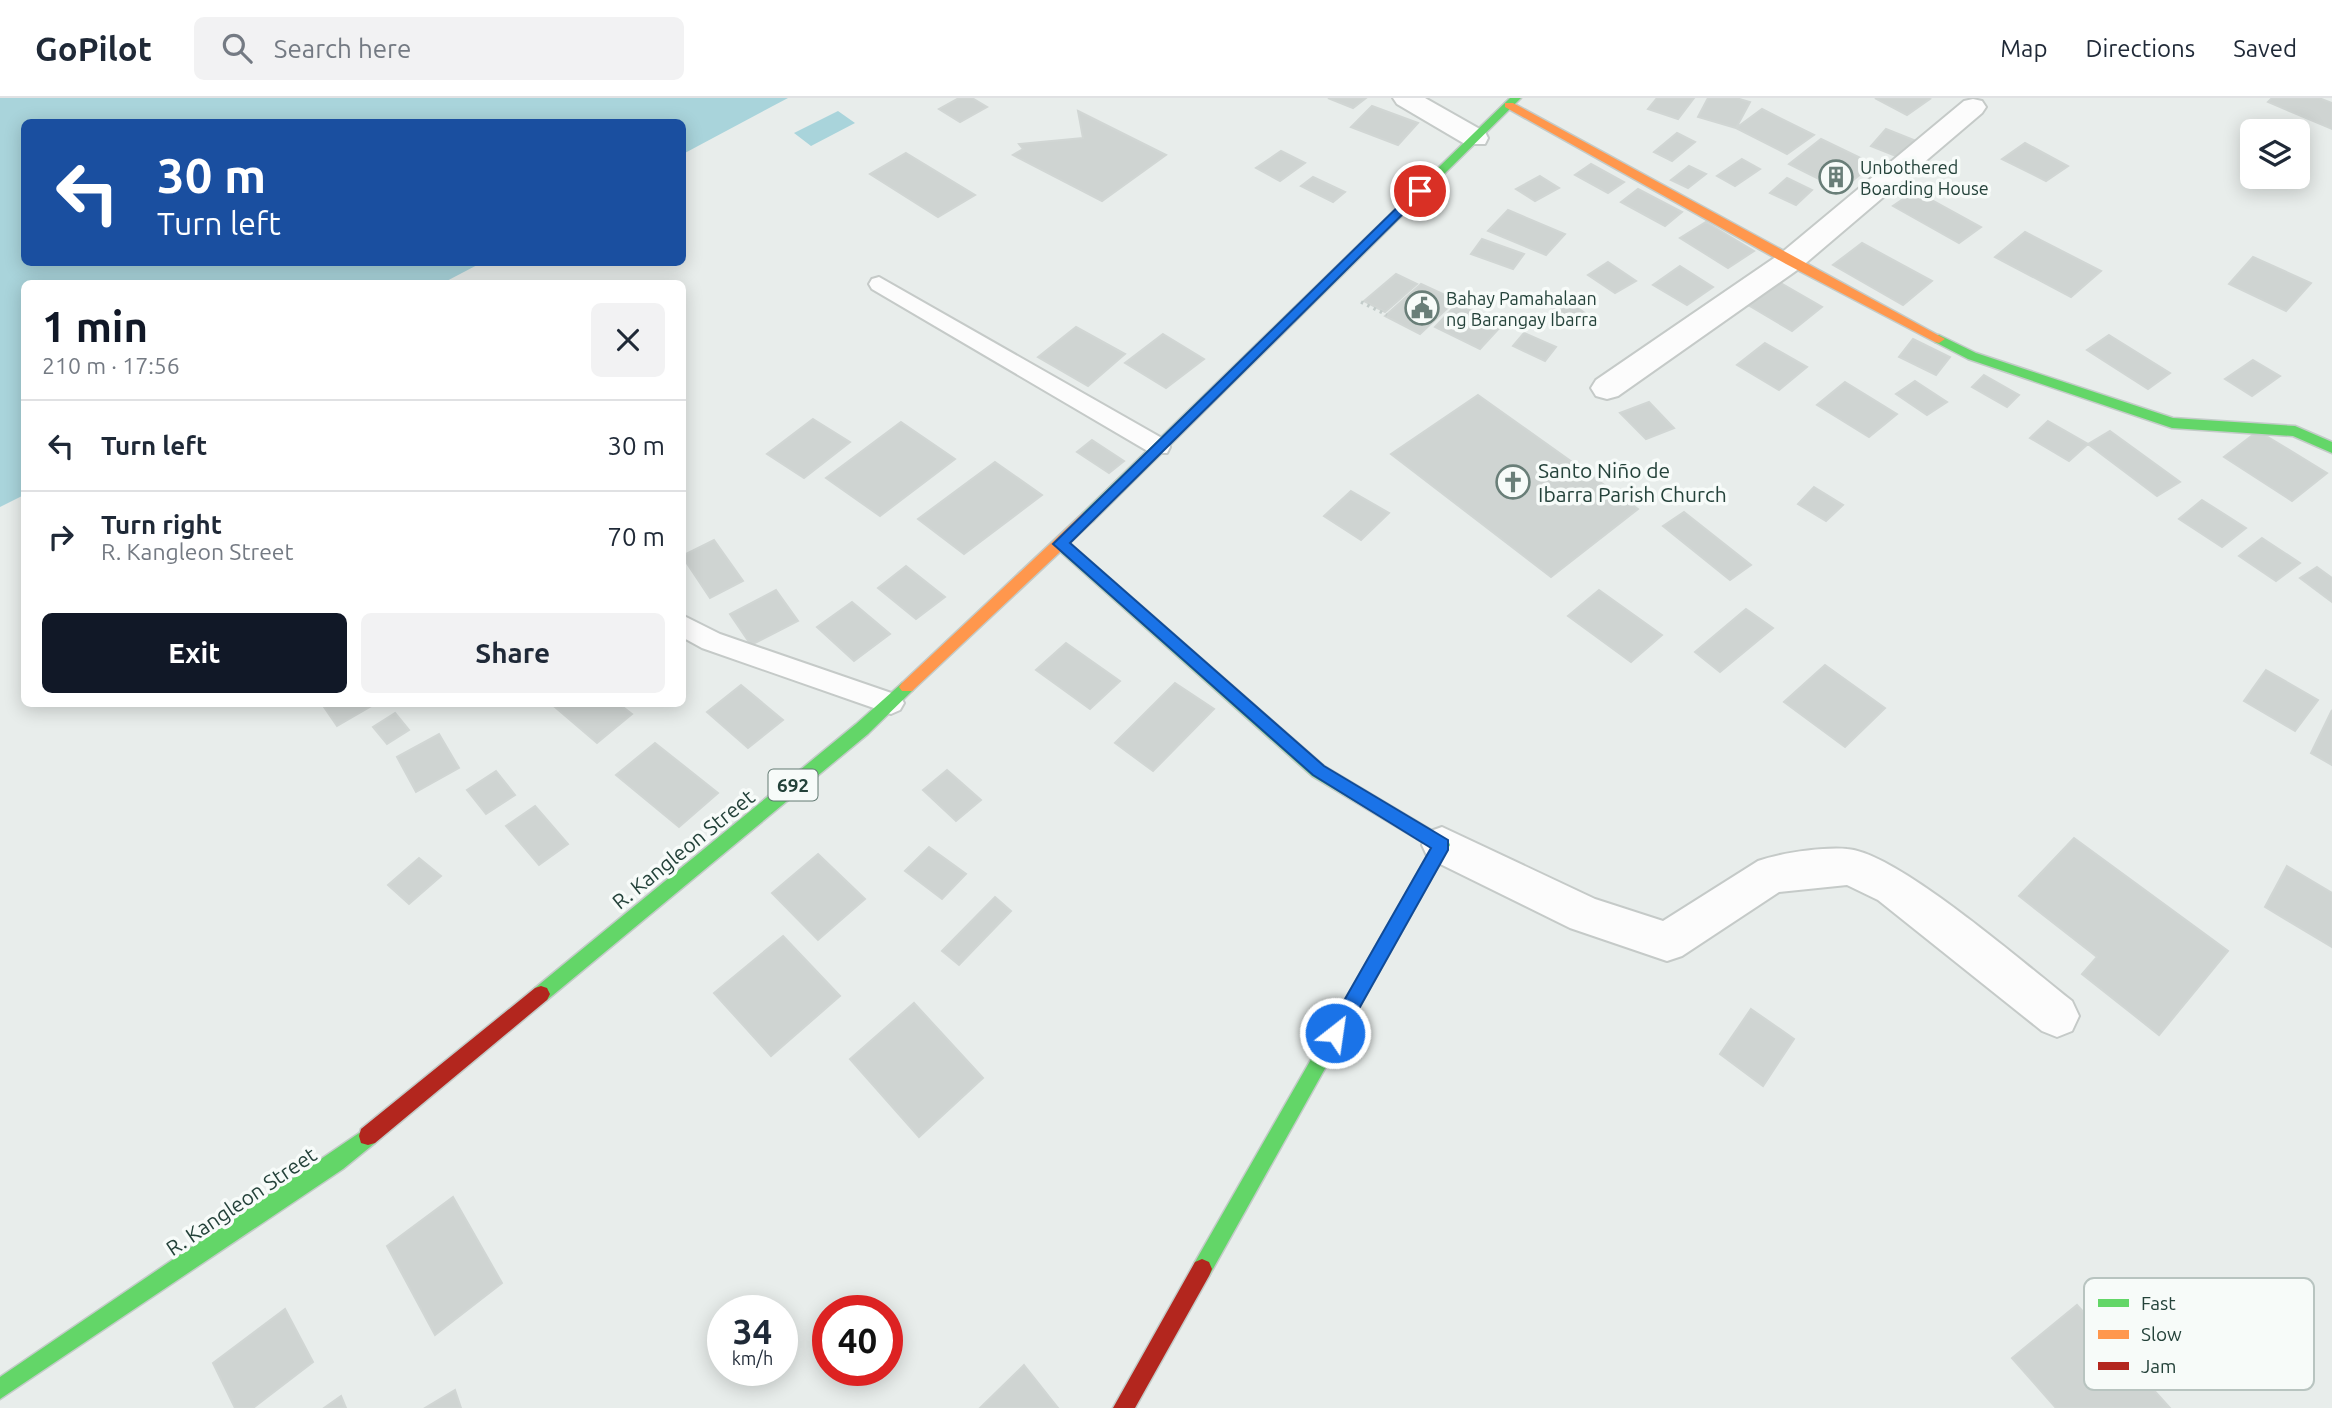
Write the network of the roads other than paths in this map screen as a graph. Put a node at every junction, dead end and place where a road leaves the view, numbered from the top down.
1 (1406, 98) edge
2 (1513, 102) edge
3 (1973, 107) dead end
4 (1475, 138) junction
5 (1790, 261) junction
6 (879, 284) dead end
7 (1607, 388) dead end
8 (1159, 447) junction
9 (2332, 447) edge
10 (1060, 544) junction
11 (686, 627) edge
12 (891, 702) junction
13 (1442, 845) junction
14 (2057, 1016) dead end
15 (0, 1389) edge
16 (1123, 1408) edge

1 - 4 street
2 - 4 street, R. Kangleon Street / 692
2 - 5 street
3 - 5 street
4 - 8 street, R. Kangleon Street / 692
5 - 7 street
5 - 9 street
6 - 8 lane
8 - 10 street, R. Kangleon Street / 692
10 - 12 street, R. Kangleon Street / 692
10 - 13 street
11 - 12 lane
12 - 15 street, R. Kangleon Street / 692
13 - 14 street
13 - 16 street

